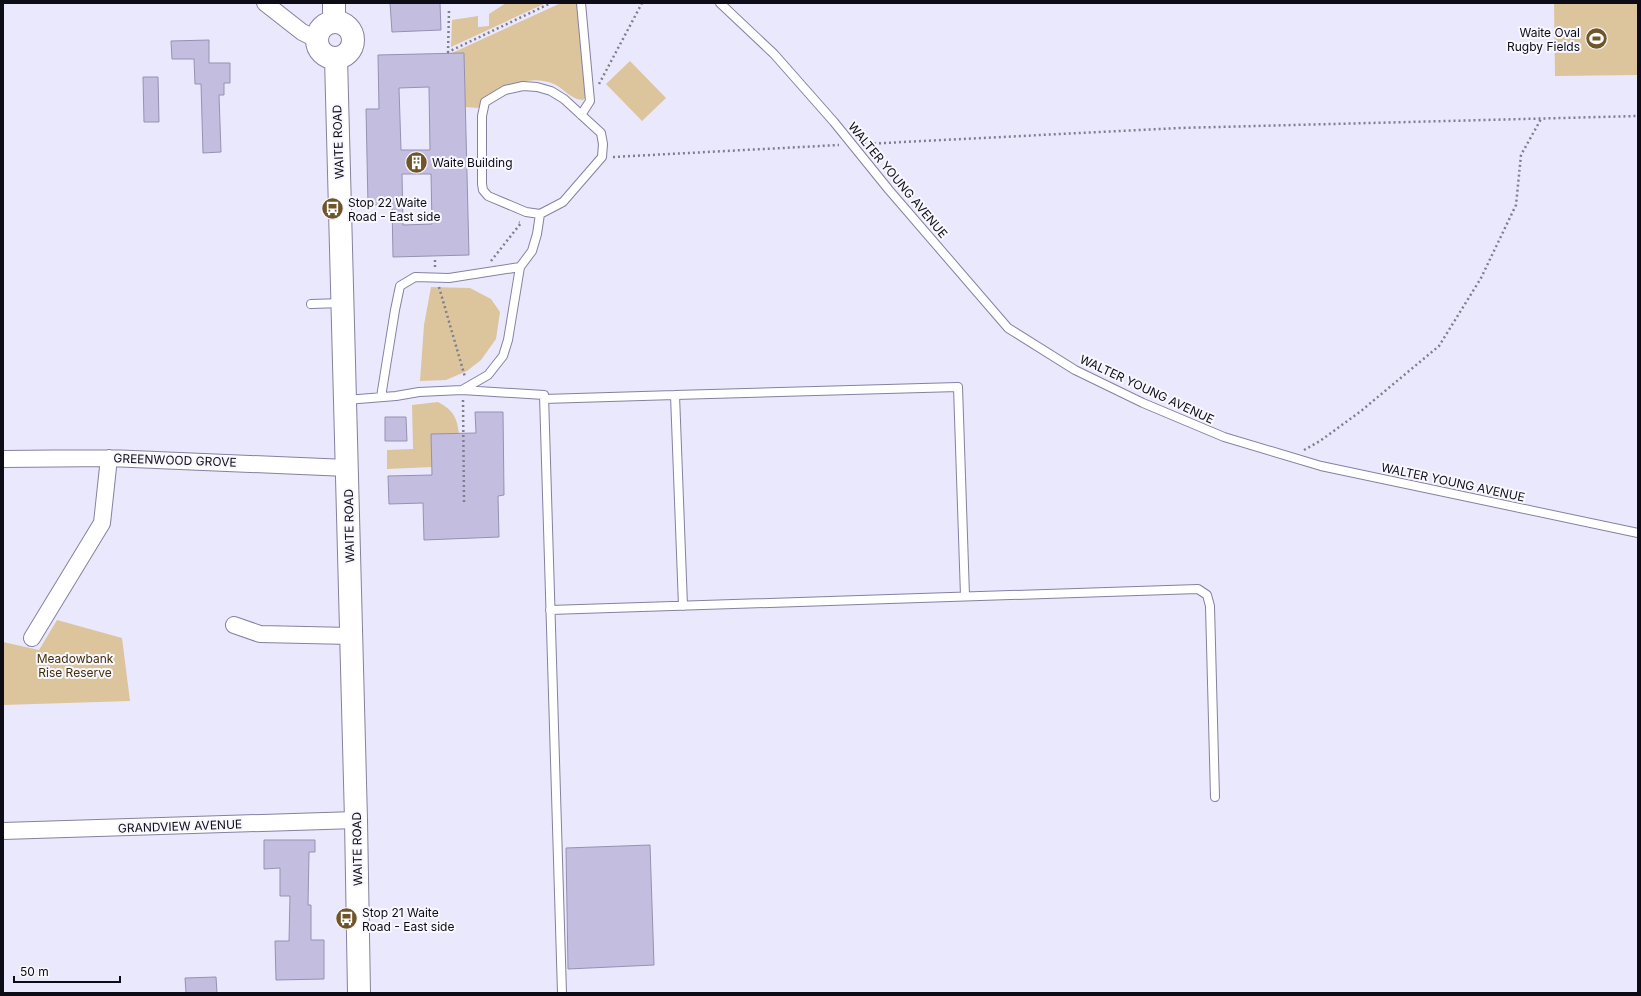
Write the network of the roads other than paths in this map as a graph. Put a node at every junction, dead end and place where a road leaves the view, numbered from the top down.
1 (265, 3) edge
2 (582, 3) edge
3 (720, 3) edge
4 (334, 12) edge
5 (316, 39) junction
6 (336, 58) junction
7 (581, 115) junction
8 (540, 214) junction
9 (520, 267) junction
10 (343, 303) junction
11 (311, 304) dead end
12 (465, 388) junction
13 (675, 395) junction
14 (381, 397) junction
15 (544, 399) junction
16 (346, 400) junction
17 (109, 458) junction
18 (3, 459) edge
19 (347, 468) junction
20 (1638, 533) edge
21 (965, 596) junction
22 (683, 606) junction
23 (550, 610) junction
24 (234, 625) dead end
25 (351, 636) junction
26 (32, 638) dead end
27 (1215, 797) dead end
28 (356, 820) junction
29 (3, 831) edge
30 (359, 993) edge
31 (562, 993) edge

1 - 5 street
2 - 7 lane
3 - 20 lane, WALTER YOUNG AVENUE
4 - 5 street
4 - 6 street
5 - 6 street
6 - 10 street, WAITE ROAD
7 - 8 lane
7 - 8 lane
8 - 9 lane
9 - 12 lane
9 - 14 lane
10 - 11 lane
10 - 16 street, WAITE ROAD
12 - 14 lane
12 - 15 lane
13 - 15 lane
13 - 21 lane
13 - 22 lane
14 - 16 lane
15 - 23 lane
16 - 19 street, WAITE ROAD
17 - 18 street, GREENWOOD GROVE
17 - 19 street, GREENWOOD GROVE
17 - 26 street
19 - 25 street, WAITE ROAD
21 - 22 lane
21 - 27 lane
22 - 23 lane
23 - 31 lane
24 - 25 street
25 - 28 street, WAITE ROAD
28 - 29 street, GRANDVIEW AVENUE
28 - 30 street, WAITE ROAD

